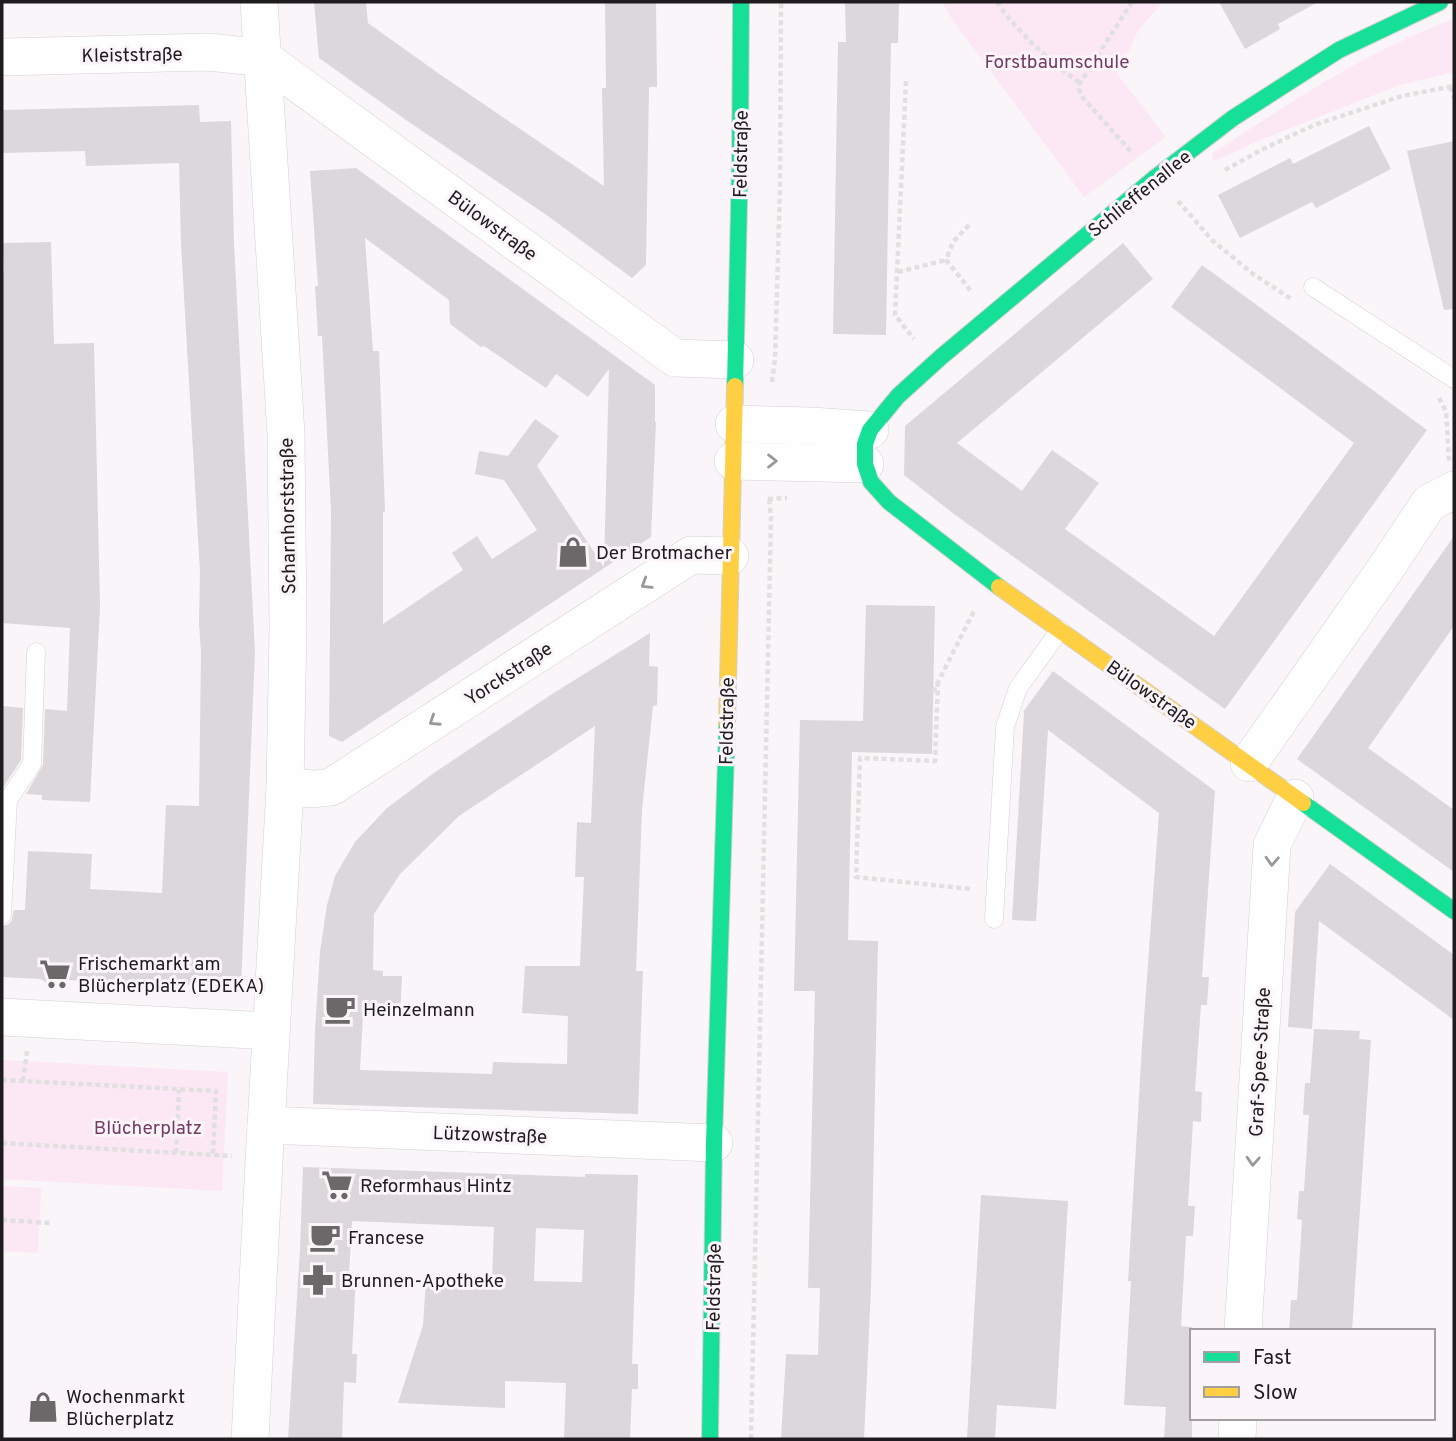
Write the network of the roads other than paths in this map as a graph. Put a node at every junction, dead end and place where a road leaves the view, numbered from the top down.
1 (259, 2) edge
2 (741, 2) edge
3 (1440, 2) edge
4 (2, 57) edge
5 (263, 58) junction
6 (1313, 287) dead end
7 (735, 360) junction
8 (1454, 379) edge
9 (734, 424) junction
10 (769, 444) junction
11 (867, 447) junction
12 (733, 461) junction
13 (1454, 490) edge
14 (730, 556) junction
15 (1060, 630) junction
16 (36, 652) dead end
17 (1249, 763) junction
18 (285, 787) junction
19 (1295, 797) junction
20 (1454, 911) edge
21 (2, 915) edge
22 (994, 919) dead end
23 (2, 1017) edge
24 (271, 1031) junction
25 (266, 1125) junction
26 (714, 1143) junction
27 (1243, 1329) edge
28 (1238, 1420) edge
29 (250, 1439) edge
30 (710, 1439) edge
31 (1237, 1439) edge

1 - 5 street, Scharnhorststraße
2 - 7 street, Feldstraße
3 - 11 street, Schlieffenallee
4 - 5 street, Kleiststraße
5 - 7 street, Bülowstraße
5 - 18 street, Scharnhorststraße
6 - 8 lane
7 - 9 street, Feldstraße
9 - 10 street
9 - 12 street, Feldstraße
10 - 11 street
12 -> 10 street
11 - 15 street, Bülowstraße
12 - 14 street, Feldstraße
13 - 17 street
14 -> 18 street, Yorckstraße
14 - 26 street, Feldstraße
15 - 17 street, Bülowstraße
15 - 22 lane
16 - 21 lane
17 - 19 street, Bülowstraße
18 - 24 street, Scharnhorststraße
19 - 20 street, Bülowstraße
19 -> 27 street, Graf-Spee-Straße
23 - 24 street
24 - 25 street
25 - 26 street, Lützowstraße
25 - 29 street
26 - 30 street, Feldstraße
28 - 31 street

